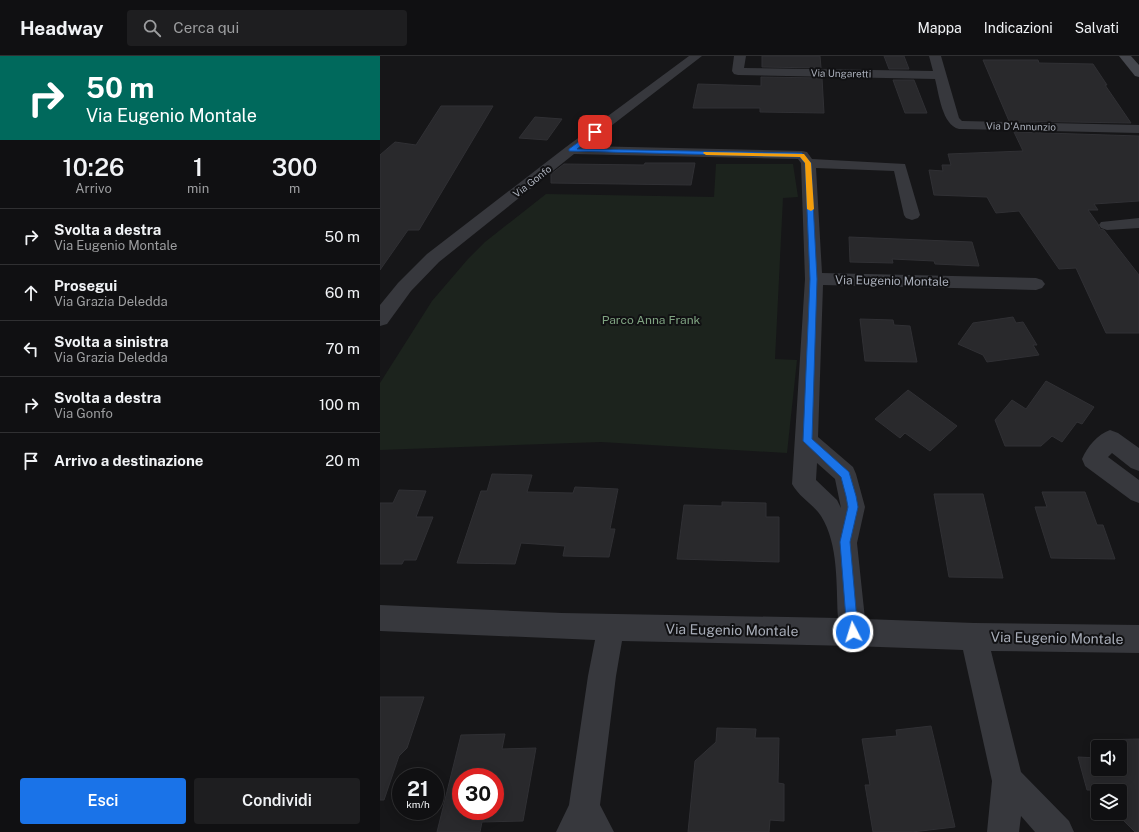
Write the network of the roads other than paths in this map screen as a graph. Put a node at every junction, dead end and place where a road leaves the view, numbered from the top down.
1 (696, 56) edge
2 (740, 56) edge
3 (935, 56) edge
4 (1125, 56) edge
5 (1139, 73) edge
6 (939, 75) junction
7 (1139, 130) edge
8 (571, 150) junction
9 (808, 163) junction
10 (912, 215) dead end
11 (1139, 223) edge
12 (1107, 225) dead end
13 (814, 279) junction
14 (1036, 284) dead end
15 (380, 320) edge
16 (807, 441) junction
17 (1139, 461) edge
18 (1139, 493) edge
19 (845, 542) junction
20 (380, 618) edge
21 (611, 627) junction
22 (853, 632) junction
23 (974, 637) junction
24 (1139, 638) edge
25 (1008, 781) junction
26 (585, 824) edge
27 (1003, 832) edge
28 (1058, 832) edge

1 - 8 street, Via Gonfo
2 - 6 street, Via Ungaretti
3 - 6 street
4 - 5 street
6 - 7 street, Via D'Annunzio
8 - 9 street
8 - 15 street, Via Gonfo
9 - 10 street
9 - 13 street
11 - 12 street
13 - 14 street, Via Eugenio Montale
13 - 16 street
16 - 19 street
16 - 19 street
17 - 18 street
19 - 22 street
20 - 21 street, Via Eugenio Montale
21 - 22 street, Via Eugenio Montale
21 - 26 street
22 - 23 street, Via Eugenio Montale
23 - 24 street, Via Eugenio Montale
23 - 25 street, Via Eugenio Montale
25 - 27 street, Via Eugenio Montale
25 - 28 street

